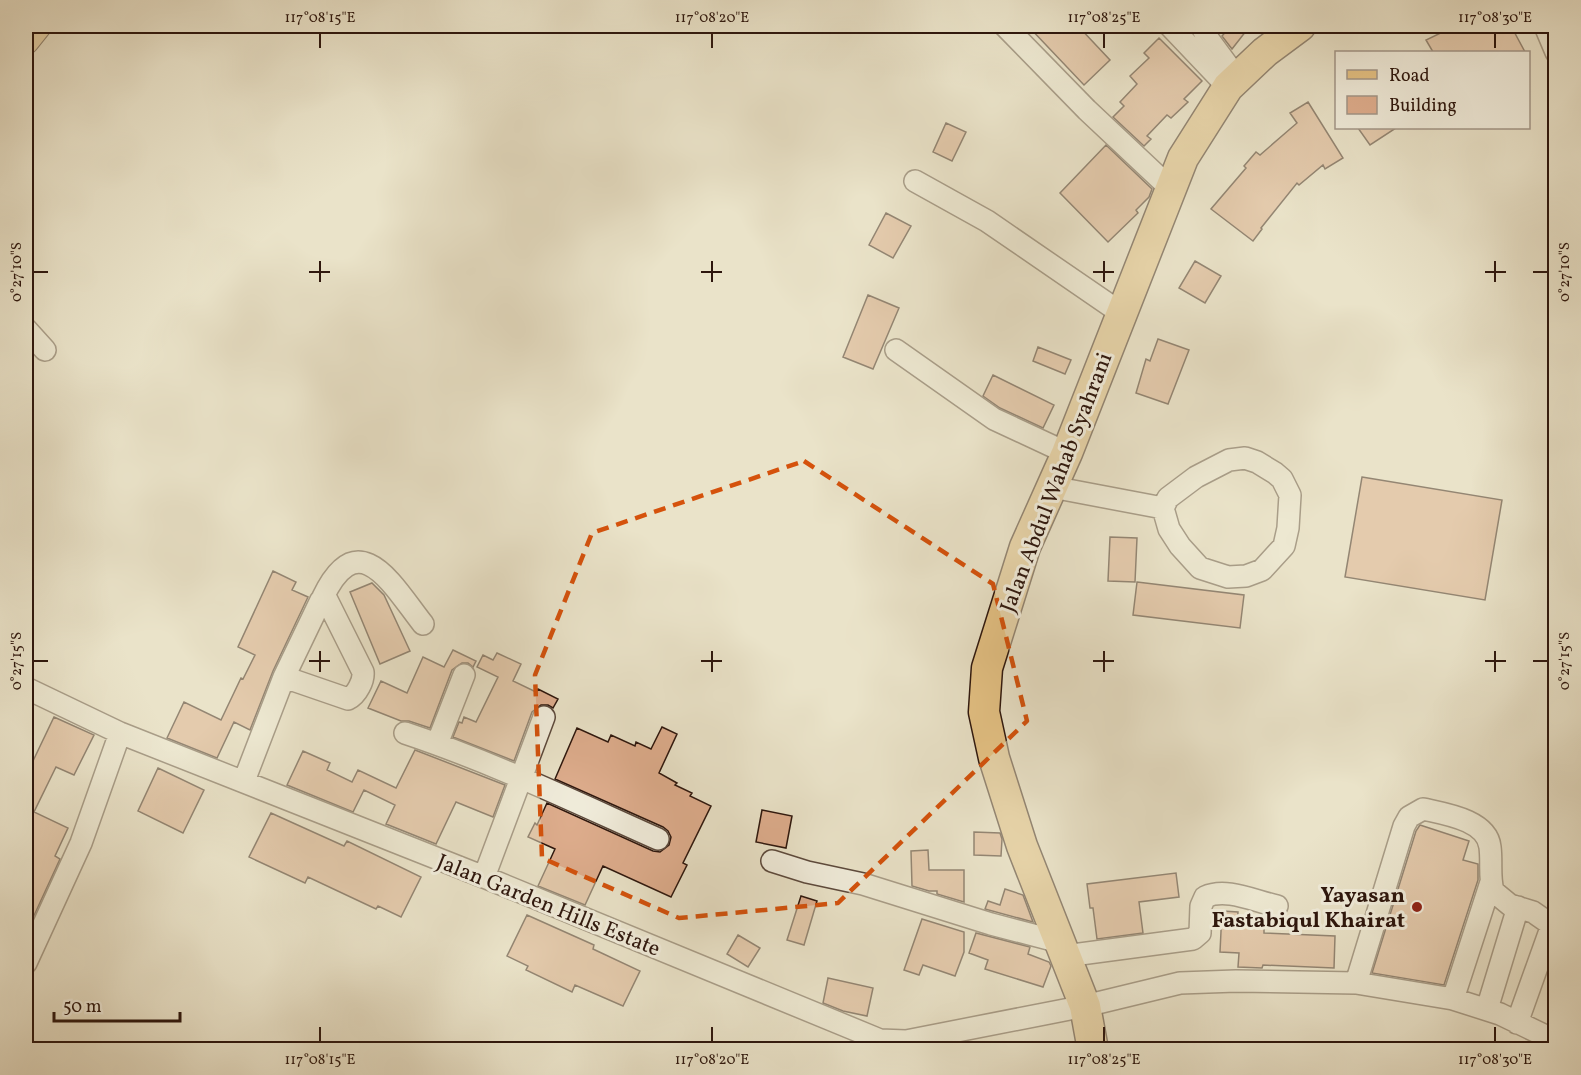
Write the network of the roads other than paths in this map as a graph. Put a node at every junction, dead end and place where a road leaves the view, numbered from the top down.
1 (38, 26) edge
2 (1005, 26) edge
3 (1170, 26) edge
4 (1200, 26) edge
5 (1300, 26) edge
6 (1545, 26) edge
7 (26, 41) edge
8 (1556, 52) edge
9 (1233, 83) junction
10 (915, 181) dead end
11 (1170, 188) junction
12 (1121, 313) junction
13 (26, 329) edge
14 (45, 350) dead end
15 (896, 350) dead end
16 (1067, 453) junction
17 (1052, 487) junction
18 (1163, 508) junction
19 (323, 597) junction
20 (423, 624) dead end
21 (464, 675) dead end
22 (284, 677) junction
23 (26, 688) edge
24 (544, 717) dead end
25 (405, 733) dead end
26 (120, 734) junction
27 (437, 744) junction
28 (520, 778) junction
29 (244, 781) junction
30 (658, 839) dead end
31 (772, 861) dead end
32 (484, 877) junction
33 (1491, 882) junction
34 (1276, 906) dead end
35 (1518, 908) junction
36 (1554, 926) edge
37 (1062, 949) junction
38 (26, 963) edge
39 (1356, 983) junction
40 (1453, 999) junction
41 (1085, 1005) junction
42 (1487, 1010) junction
43 (1517, 1023) junction
44 (1556, 1041) edge
45 (1093, 1050) edge

1 - 7 main road
2 - 11 street
3 - 9 street
4 - 9 street
5 - 9 highway, Jalan Abdul Wahab Syahrani
6 - 8 street
9 - 11 highway, Jalan Abdul Wahab Syahrani
10 - 12 street
11 - 12 highway, Jalan Abdul Wahab Syahrani
12 - 16 highway, Jalan Abdul Wahab Syahrani
13 - 14 street
15 - 16 street
16 - 17 highway, Jalan Abdul Wahab Syahrani
17 - 18 street
17 - 37 highway, Jalan Abdul Wahab Syahrani
18 - 18 street
19 - 20 street
19 - 22 street
19 - 22 street
21 - 27 street
22 - 29 street
23 - 26 street, Jalan Garden Hills Estate
24 - 28 street
25 - 27 street
26 - 29 street, Jalan Garden Hills Estate
26 - 38 street
27 - 28 street
28 - 30 street
28 - 32 street
29 - 32 street, Jalan Garden Hills Estate
31 - 37 street
32 - 41 street, Jalan Garden Hills Estate
33 - 35 street
33 - 39 street
33 - 40 street
34 - 37 street
35 - 36 street
35 - 42 street
36 - 43 street
37 - 41 highway, Jalan Abdul Wahab Syahrani
39 - 40 street, Jalan Garden Hills Estate
39 - 41 street, Jalan Garden Hills Estate
40 - 42 street, Jalan Garden Hills Estate
41 - 45 highway, Jalan Abdul Wahab Syahrani
42 - 43 street, Jalan Garden Hills Estate
43 - 44 street, Jalan Garden Hills Estate

